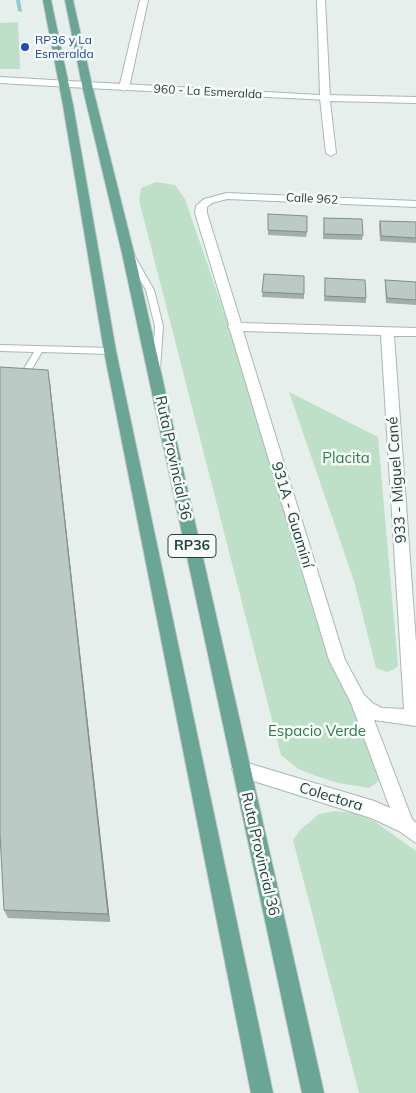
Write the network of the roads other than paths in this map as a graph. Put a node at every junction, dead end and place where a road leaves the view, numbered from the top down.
1 (47, 0) edge
2 (69, 0) edge
3 (144, 0) edge
4 (321, 0) edge
5 (0, 80) edge
6 (62, 83) junction
7 (87, 85) junction
8 (124, 88) junction
9 (325, 98) junction
10 (416, 100) edge
11 (331, 153) dead end
12 (208, 201) joint
13 (416, 204) edge
14 (234, 326) junction
15 (387, 331) junction
16 (416, 332) edge
17 (0, 348) edge
18 (40, 349) junction
19 (110, 351) junction
20 (19, 395) edge
21 (358, 700) junction
22 (415, 718) edge
23 (241, 769) junction
24 (410, 830) edge
25 (262, 1093) edge
26 (313, 1093) edge

1 - 6 main road, RP36
2 - 7 main road, Ruta Provincial 36 / RP36
3 - 8 street
4 - 9 street
5 - 6 street, 960 - La Esmeralda
6 - 7 street, 960 - La Esmeralda
6 - 19 main road, RP36
7 - 8 street, 960 - La Esmeralda
7 - 23 main road, Ruta Provincial 36 / RP36
8 - 9 street, 960 - La Esmeralda
9 - 10 street, 960 - La Esmeralda
9 - 11 street
12 - 13 street, Calle 962
12 - 14 street, 931A - Guaminí
14 - 15 street
14 - 21 street, 931A - Guaminí
15 - 16 street
15 - 22 street, 933 - Miguel Cané
17 - 18 lane
18 - 19 lane
18 - 20 lane
19 - 25 main road, RP36
21 - 22 street
21 - 24 street, 931A - Guaminí
23 - 24 street, Colectora
23 - 26 main road, Ruta Provincial 36 / RP36

